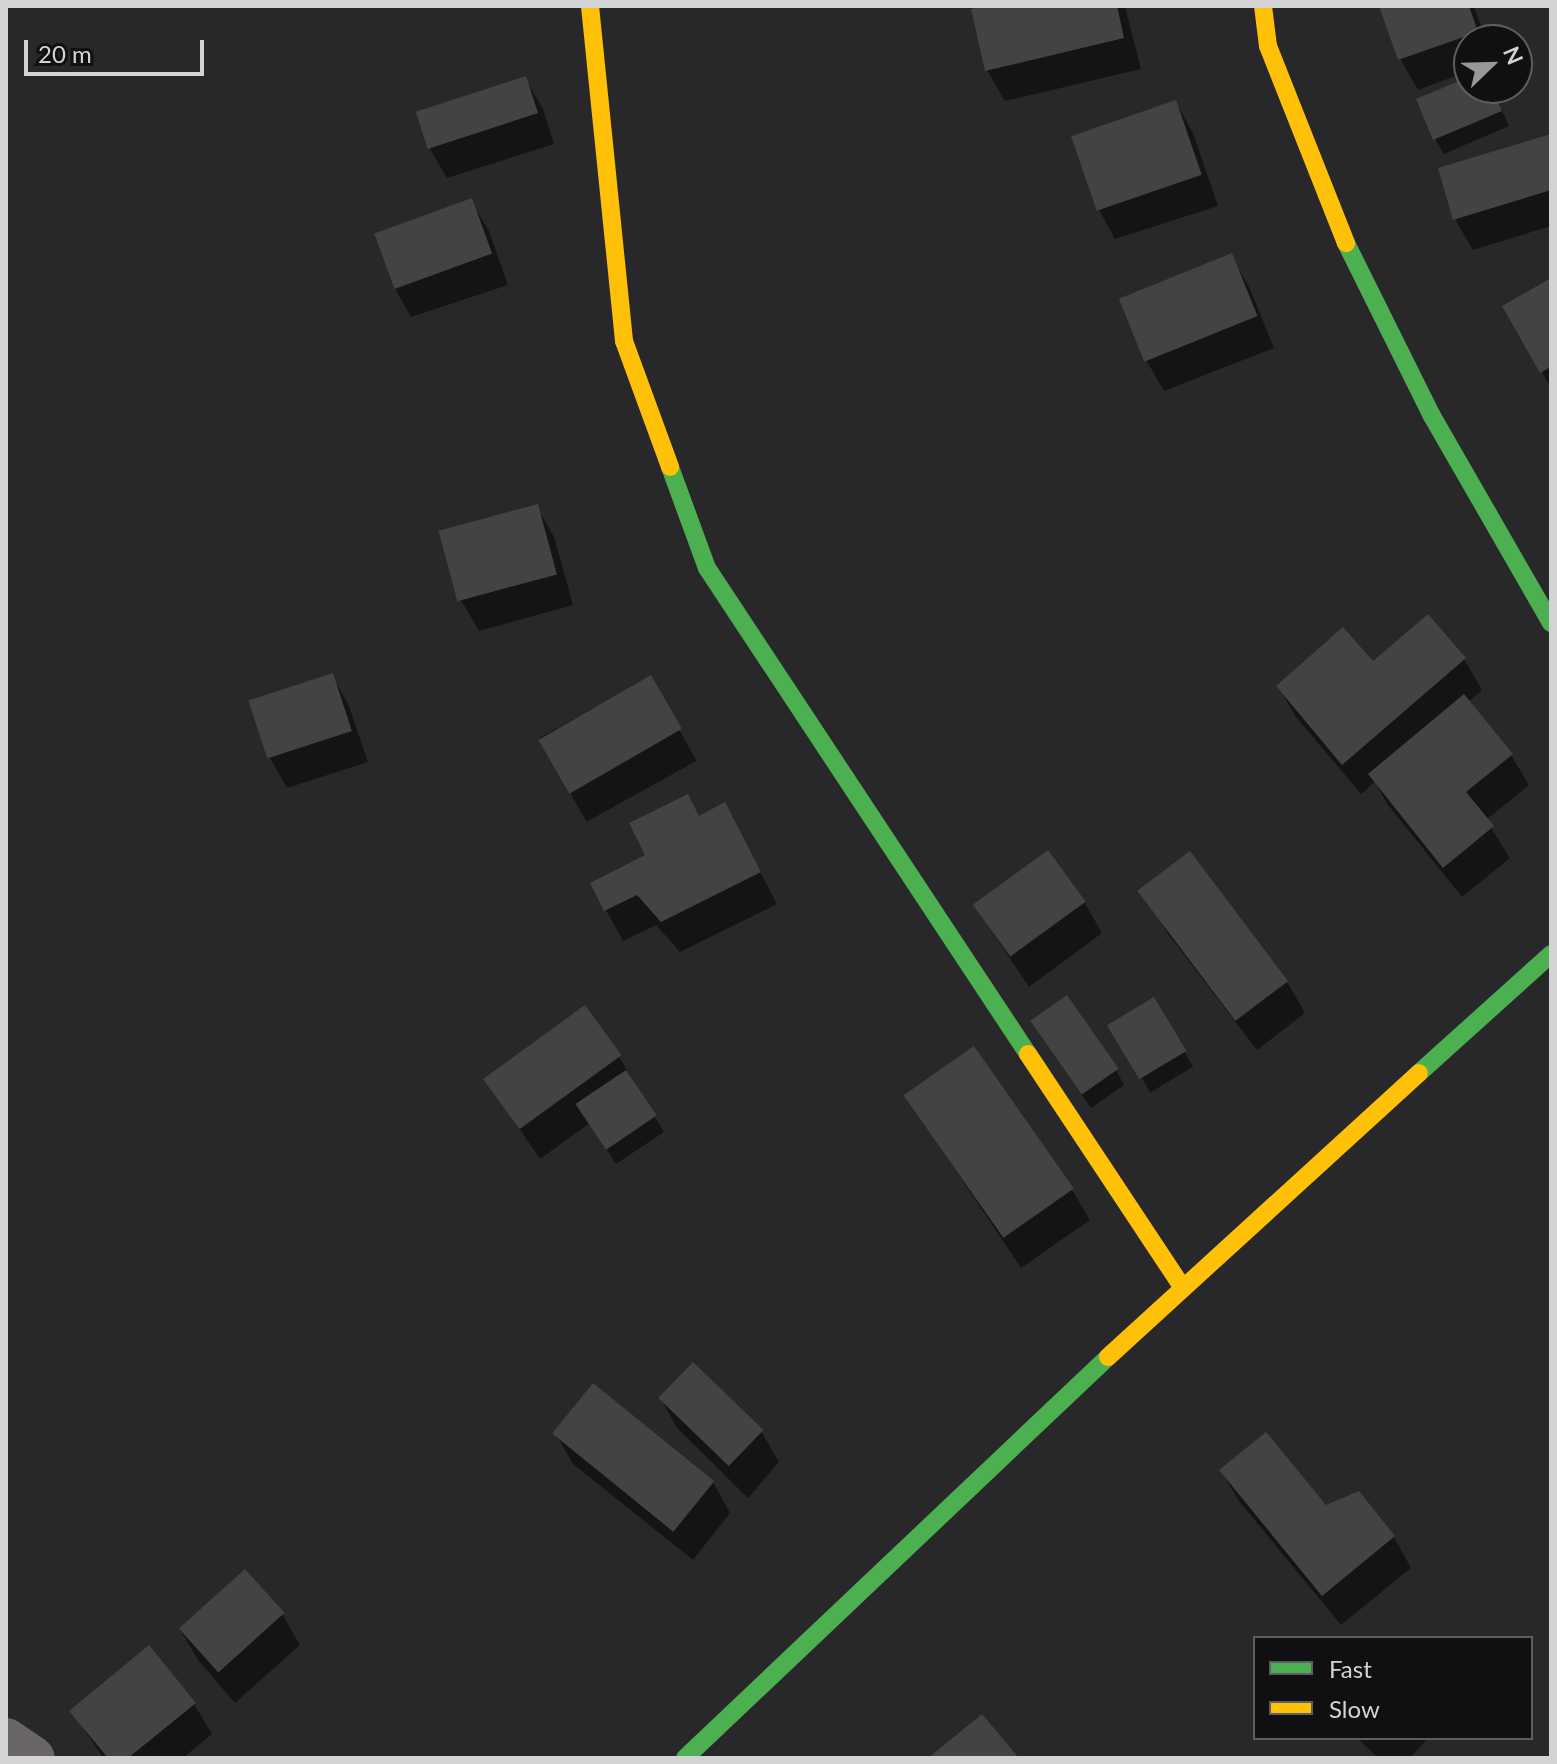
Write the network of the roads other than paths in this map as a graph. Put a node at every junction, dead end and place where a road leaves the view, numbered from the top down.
1 (590, 6) edge
2 (1263, 6) edge
3 (1551, 623) edge
4 (1551, 954) edge
5 (1182, 1287) junction
6 (6, 1740) edge
7 (33, 1758) edge
8 (685, 1758) edge

1 - 5 main road
2 - 3 main road
4 - 5 main road
5 - 8 main road
6 - 7 street

